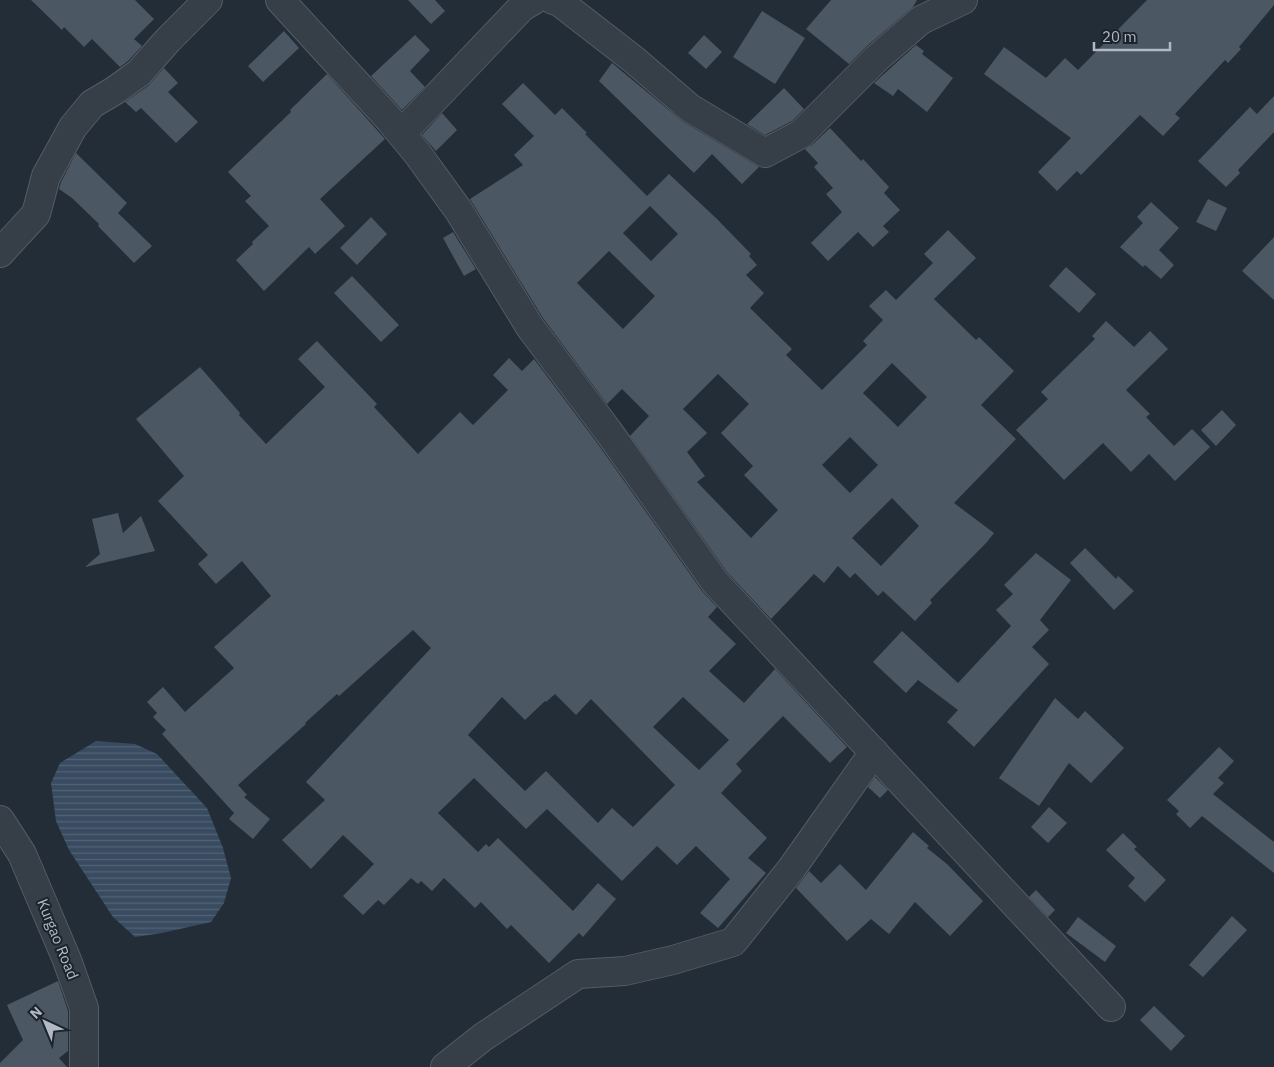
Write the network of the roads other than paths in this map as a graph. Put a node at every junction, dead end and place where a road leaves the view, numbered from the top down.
1 (208, 0) edge
2 (280, 0) edge
3 (534, 0) edge
4 (553, 0) edge
5 (963, 0) edge
6 (401, 134) junction
7 (0, 253) edge
8 (874, 752) junction
9 (0, 820) edge
10 (1111, 1006) dead end
11 (84, 1067) edge
12 (445, 1067) edge

1 - 7 street
2 - 6 street
3 - 6 street
4 - 5 street
6 - 8 street
8 - 10 street
8 - 12 street
9 - 11 street, Kurgao Road

